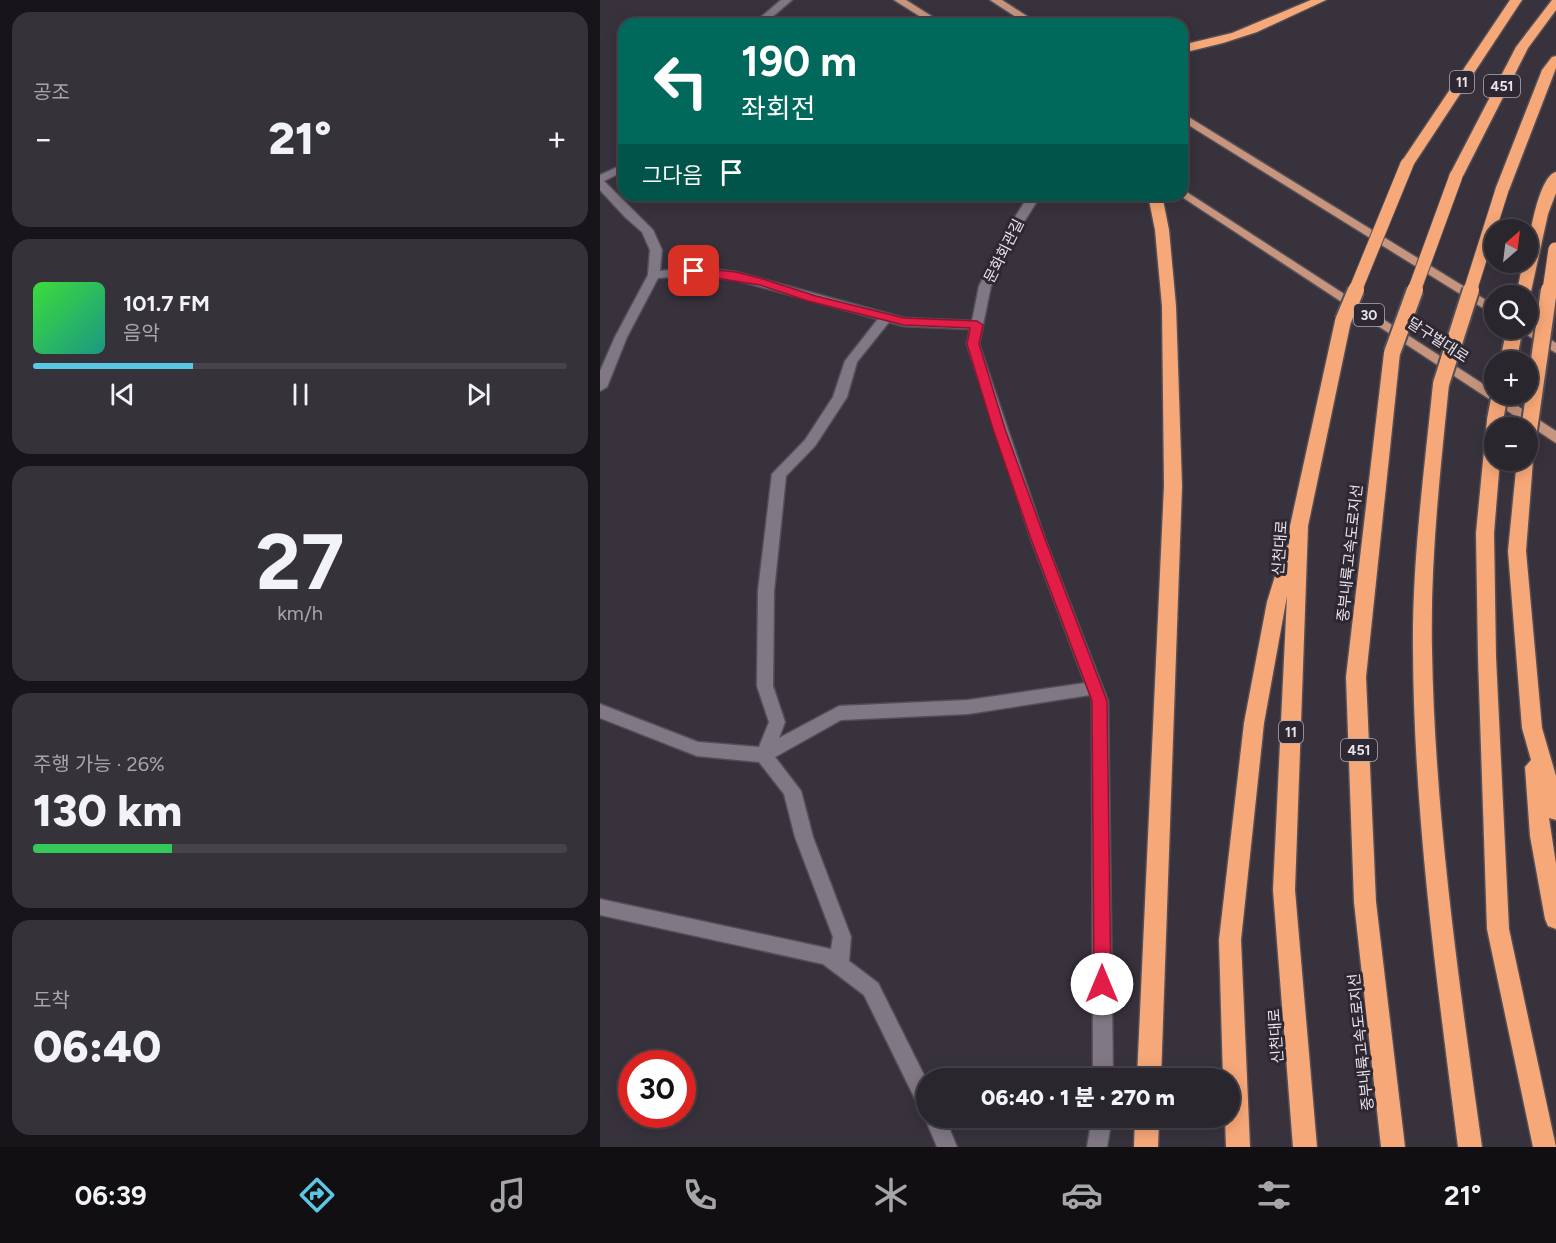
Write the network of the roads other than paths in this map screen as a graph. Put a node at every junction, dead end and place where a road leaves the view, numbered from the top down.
1 (787, 0) edge
2 (899, 0) edge
3 (995, 0) edge
4 (1320, 0) edge
5 (1516, 0) edge
6 (1556, 2) edge
7 (766, 18) edge
8 (929, 18) edge
9 (1024, 18) edge
10 (1188, 48) edge
11 (1556, 60) edge
12 (1188, 120) edge
13 (618, 170) edge
14 (1556, 176) edge
15 (600, 181) edge
16 (1188, 196) edge
17 (1031, 201) edge
18 (1156, 201) edge
19 (1556, 247) edge
20 (654, 274) junction
21 (1525, 285) edge
22 (1484, 305) edge
23 (886, 317) junction
24 (977, 325) junction
25 (1538, 338) edge
26 (1556, 350) edge
27 (600, 387) edge
28 (1498, 405) edge
29 (1531, 417) edge
30 (1556, 438) edge
31 (1523, 471) edge
32 (1299, 526) junction
33 (1095, 688) junction
34 (600, 711) edge
35 (1533, 728) junction
36 (764, 755) junction
37 (1556, 812) edge
38 (600, 907) edge
39 (1556, 919) edge
40 (839, 966) junction
41 (1103, 1068) edge
42 (1149, 1068) edge
43 (916, 1080) edge
44 (939, 1128) edge
45 (1100, 1128) edge
46 (1147, 1128) edge
47 (947, 1147) edge
48 (1097, 1147) edge
49 (1146, 1147) edge
50 (1238, 1147) edge
51 (1305, 1147) edge
52 (1392, 1147) edge
53 (1470, 1147) edge
54 (1545, 1147) edge

1 - 7 street
2 - 8 main road
3 - 9 main road
4 - 10 highway
5 - 32 highway, 신천대로 / 11, bridge
6 - 52 highway, 중부내륙고속도로지선 / 451, bridge
11 - 53 highway, 451, bridge
12 - 22 main road
13 - 15 street
14 - 21 highway
15 - 20 street
16 - 30 main road, 달구벌대로 / 30
17 - 24 street, 문화회관길
18 - 42 highway
19 - 29 highway, bridge
20 - 23 street
20 - 27 street
23 - 24 street
23 - 36 street
24 - 33 street, 문화회관길
25 - 26 main road
28 - 54 highway, bridge
31 - 35 highway
32 - 50 highway
32 - 51 highway, 신천대로 / 11
33 - 36 street
33 - 41 street, 문화회관길
34 - 36 street
35 - 37 highway
35 - 39 highway
36 - 40 street
38 - 40 street
40 - 43 street
44 - 47 street
45 - 48 street
46 - 49 highway

